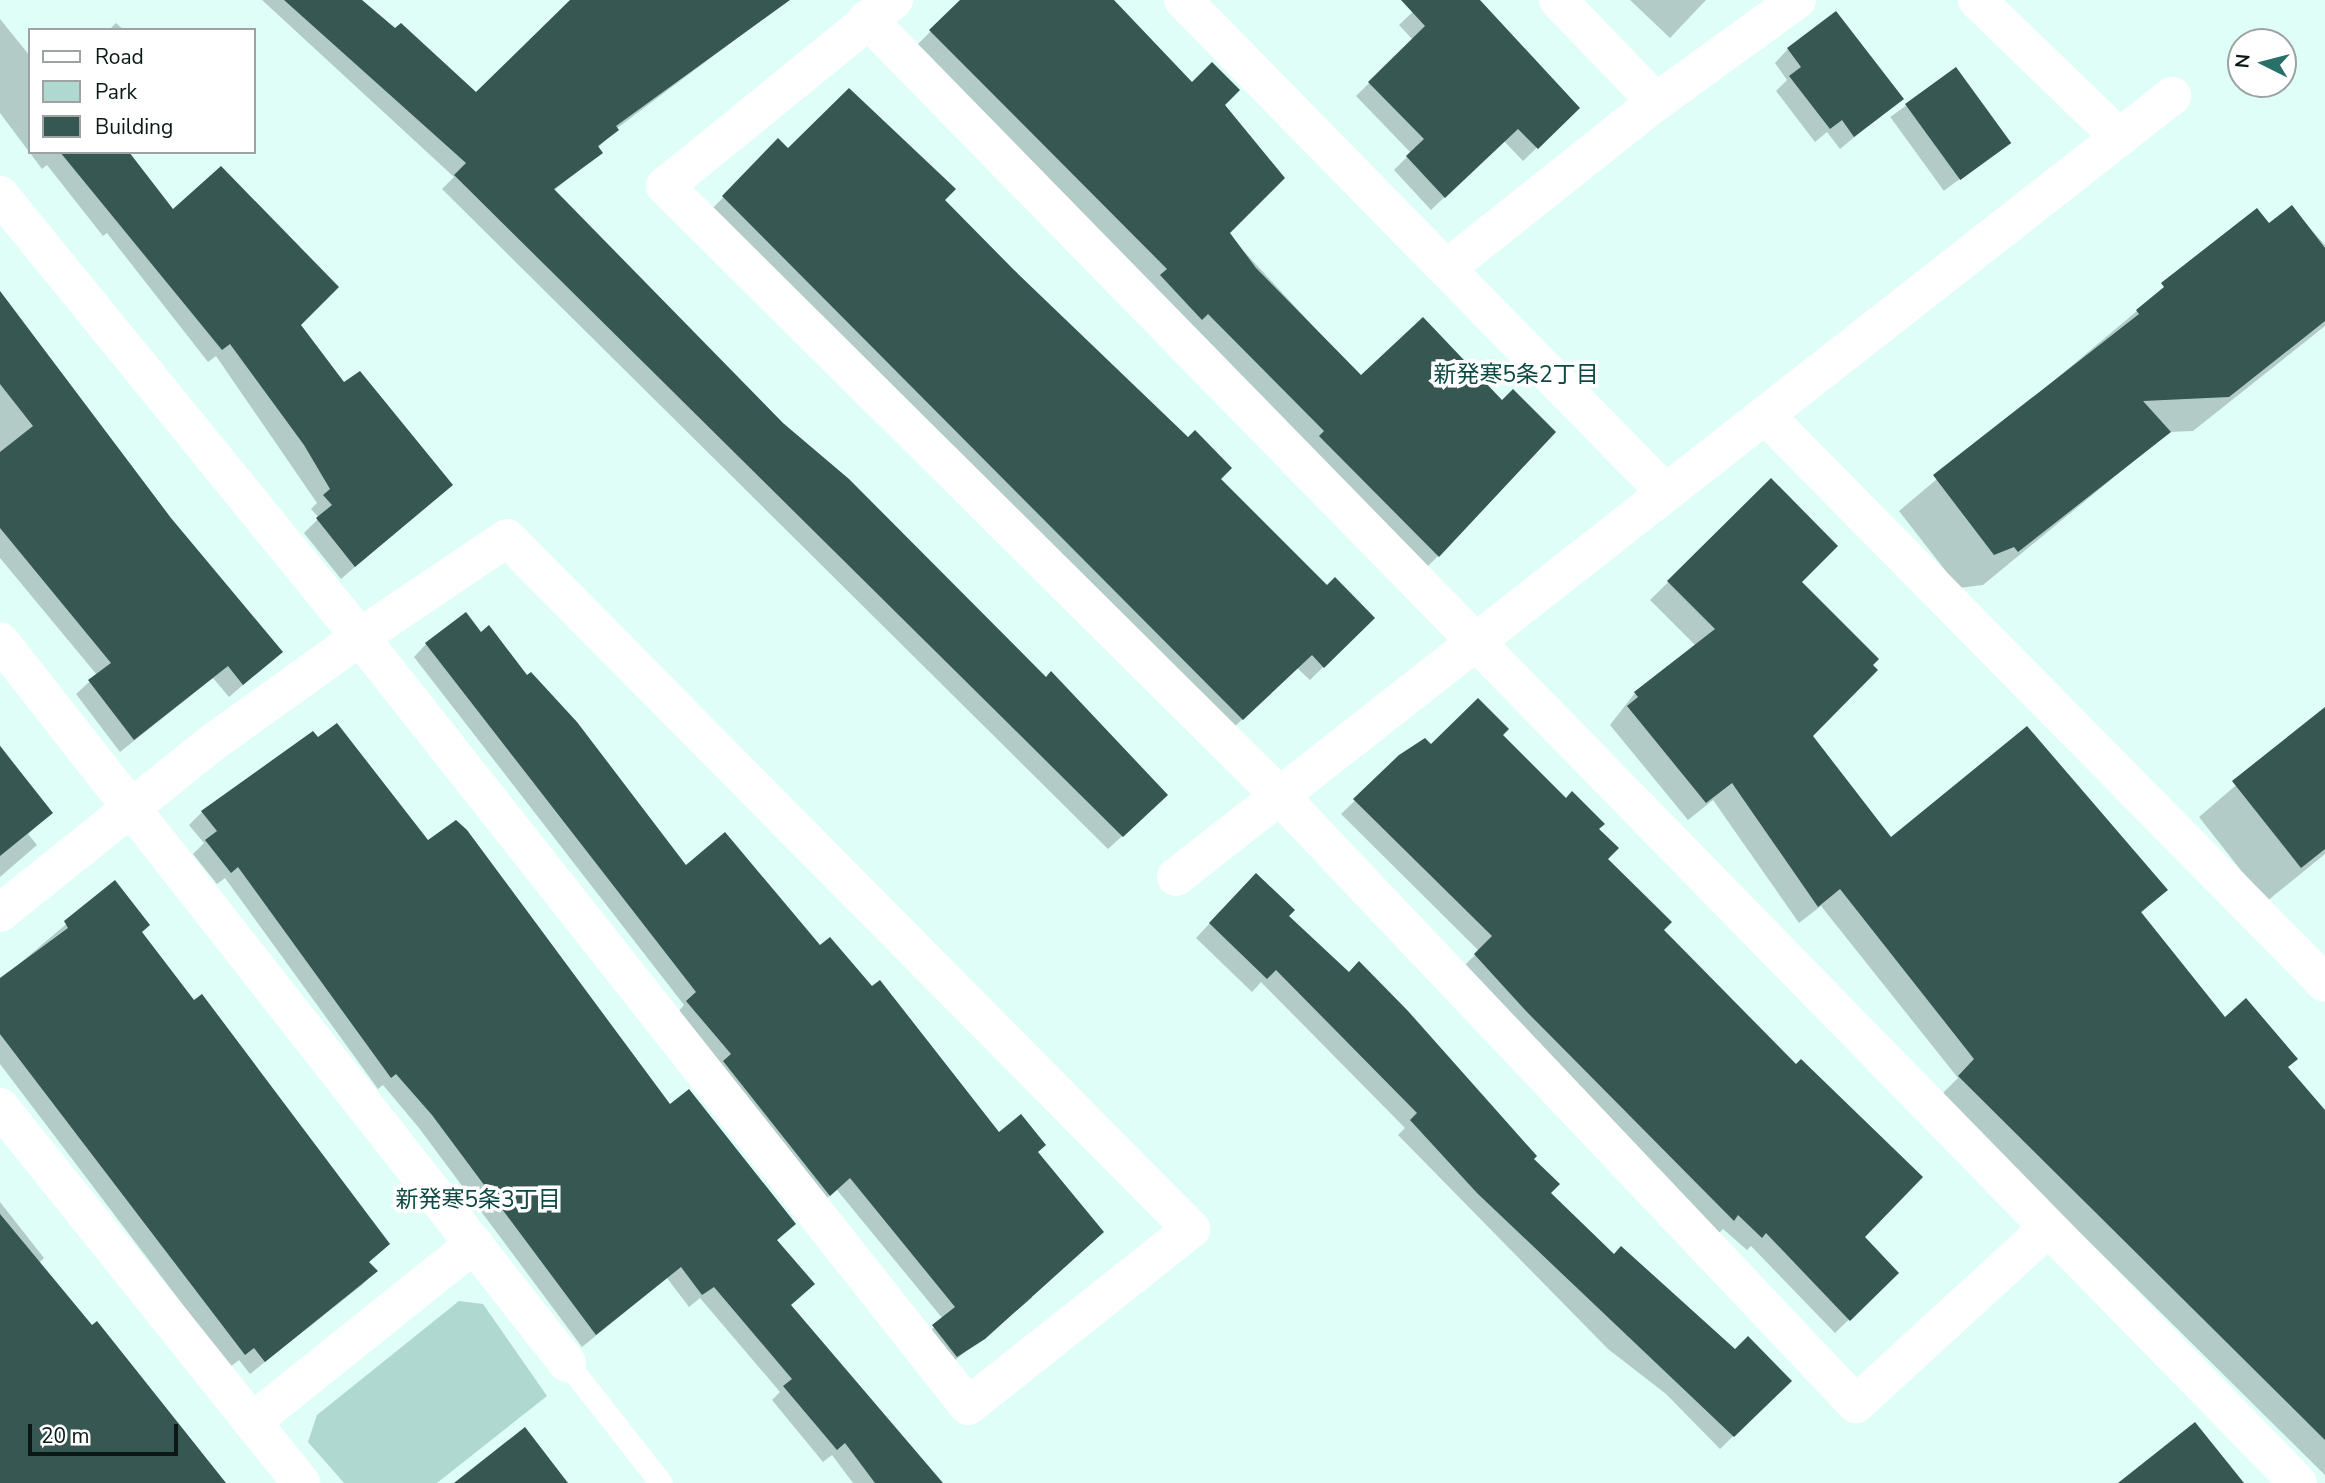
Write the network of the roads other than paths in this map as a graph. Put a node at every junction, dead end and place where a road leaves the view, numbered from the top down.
1 (1183, 0) edge
2 (1558, 0) edge
3 (1797, 0) edge
4 (1977, 0) edge
5 (881, 10) edge
6 (2172, 96) dead end
7 (1656, 102) junction
8 (2119, 138) junction
9 (0, 195) edge
10 (1447, 268) junction
11 (1766, 416) junction
12 (1663, 490) junction
13 (360, 637) junction
14 (1475, 639) junction
15 (0, 641) edge
16 (1279, 795) junction
17 (131, 808) junction
18 (1176, 877) dead end
19 (0, 913) edge
20 (2325, 983) edge
21 (0, 1107) edge
22 (2047, 1229) junction
23 (474, 1244) junction
24 (567, 1363) joint
25 (252, 1422) junction
26 (300, 1483) edge
27 (661, 1483) edge
28 (2298, 1483) edge

1 - 10 street
2 - 7 street
3 - 7 street
4 - 8 street
5 - 14 street
5 - 16 street
6 - 8 street
7 - 10 street
8 - 11 street
9 - 13 street
10 - 12 street
11 - 12 street
11 - 20 street
12 - 14 street
13 - 13 street
13 - 17 street
14 - 16 street
14 - 22 street
15 - 17 street
16 - 18 street
16 - 22 street
17 - 19 street
17 - 23 street
21 - 25 street
22 - 28 street
23 - 24 street
23 - 25 street
24 - 27 lane
25 - 26 street

